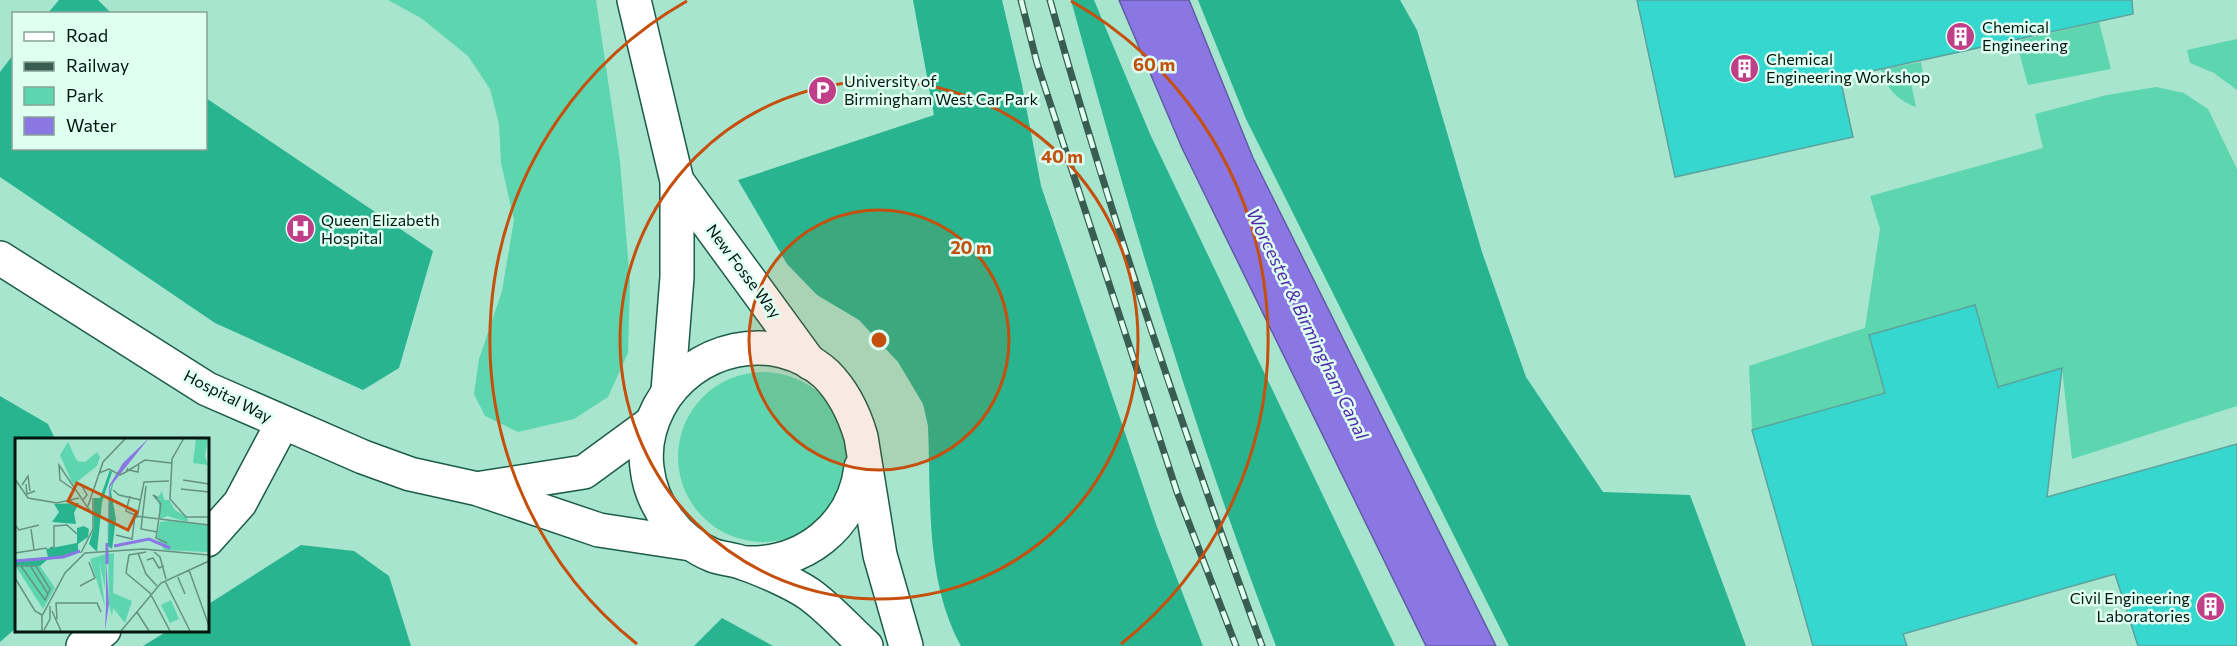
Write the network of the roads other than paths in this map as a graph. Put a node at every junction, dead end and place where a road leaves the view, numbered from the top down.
1 (634, 0) edge
2 (677, 181) junction
3 (0, 258) edge
4 (810, 363) junction
5 (668, 391) junction
6 (651, 423) junction
7 (282, 424) junction
8 (862, 457) junction
9 (478, 489) junction
10 (208, 539) edge
11 (691, 544) junction
12 (743, 563) junction
13 (103, 631) edge
14 (83, 646) edge
15 (866, 646) edge
16 (906, 646) edge

1 - 2 street, New Fosse Way
2 - 4 street, New Fosse Way
2 - 5 street, New Fosse Way
3 - 7 street, Hospital Way
4 - 5 street, New Fosse Way
4 - 8 street, New Fosse Way
5 - 6 street, New Fosse Way
6 - 9 street, Hospital Way
6 - 11 street, New Fosse Way
7 - 9 street, Hospital Way
7 - 10 street
8 - 12 street, New Fosse Way
8 - 16 street, New Fosse Way
9 - 11 street, Hospital Way
11 - 12 street, New Fosse Way
12 - 15 street, New Fosse Way
13 - 14 street

